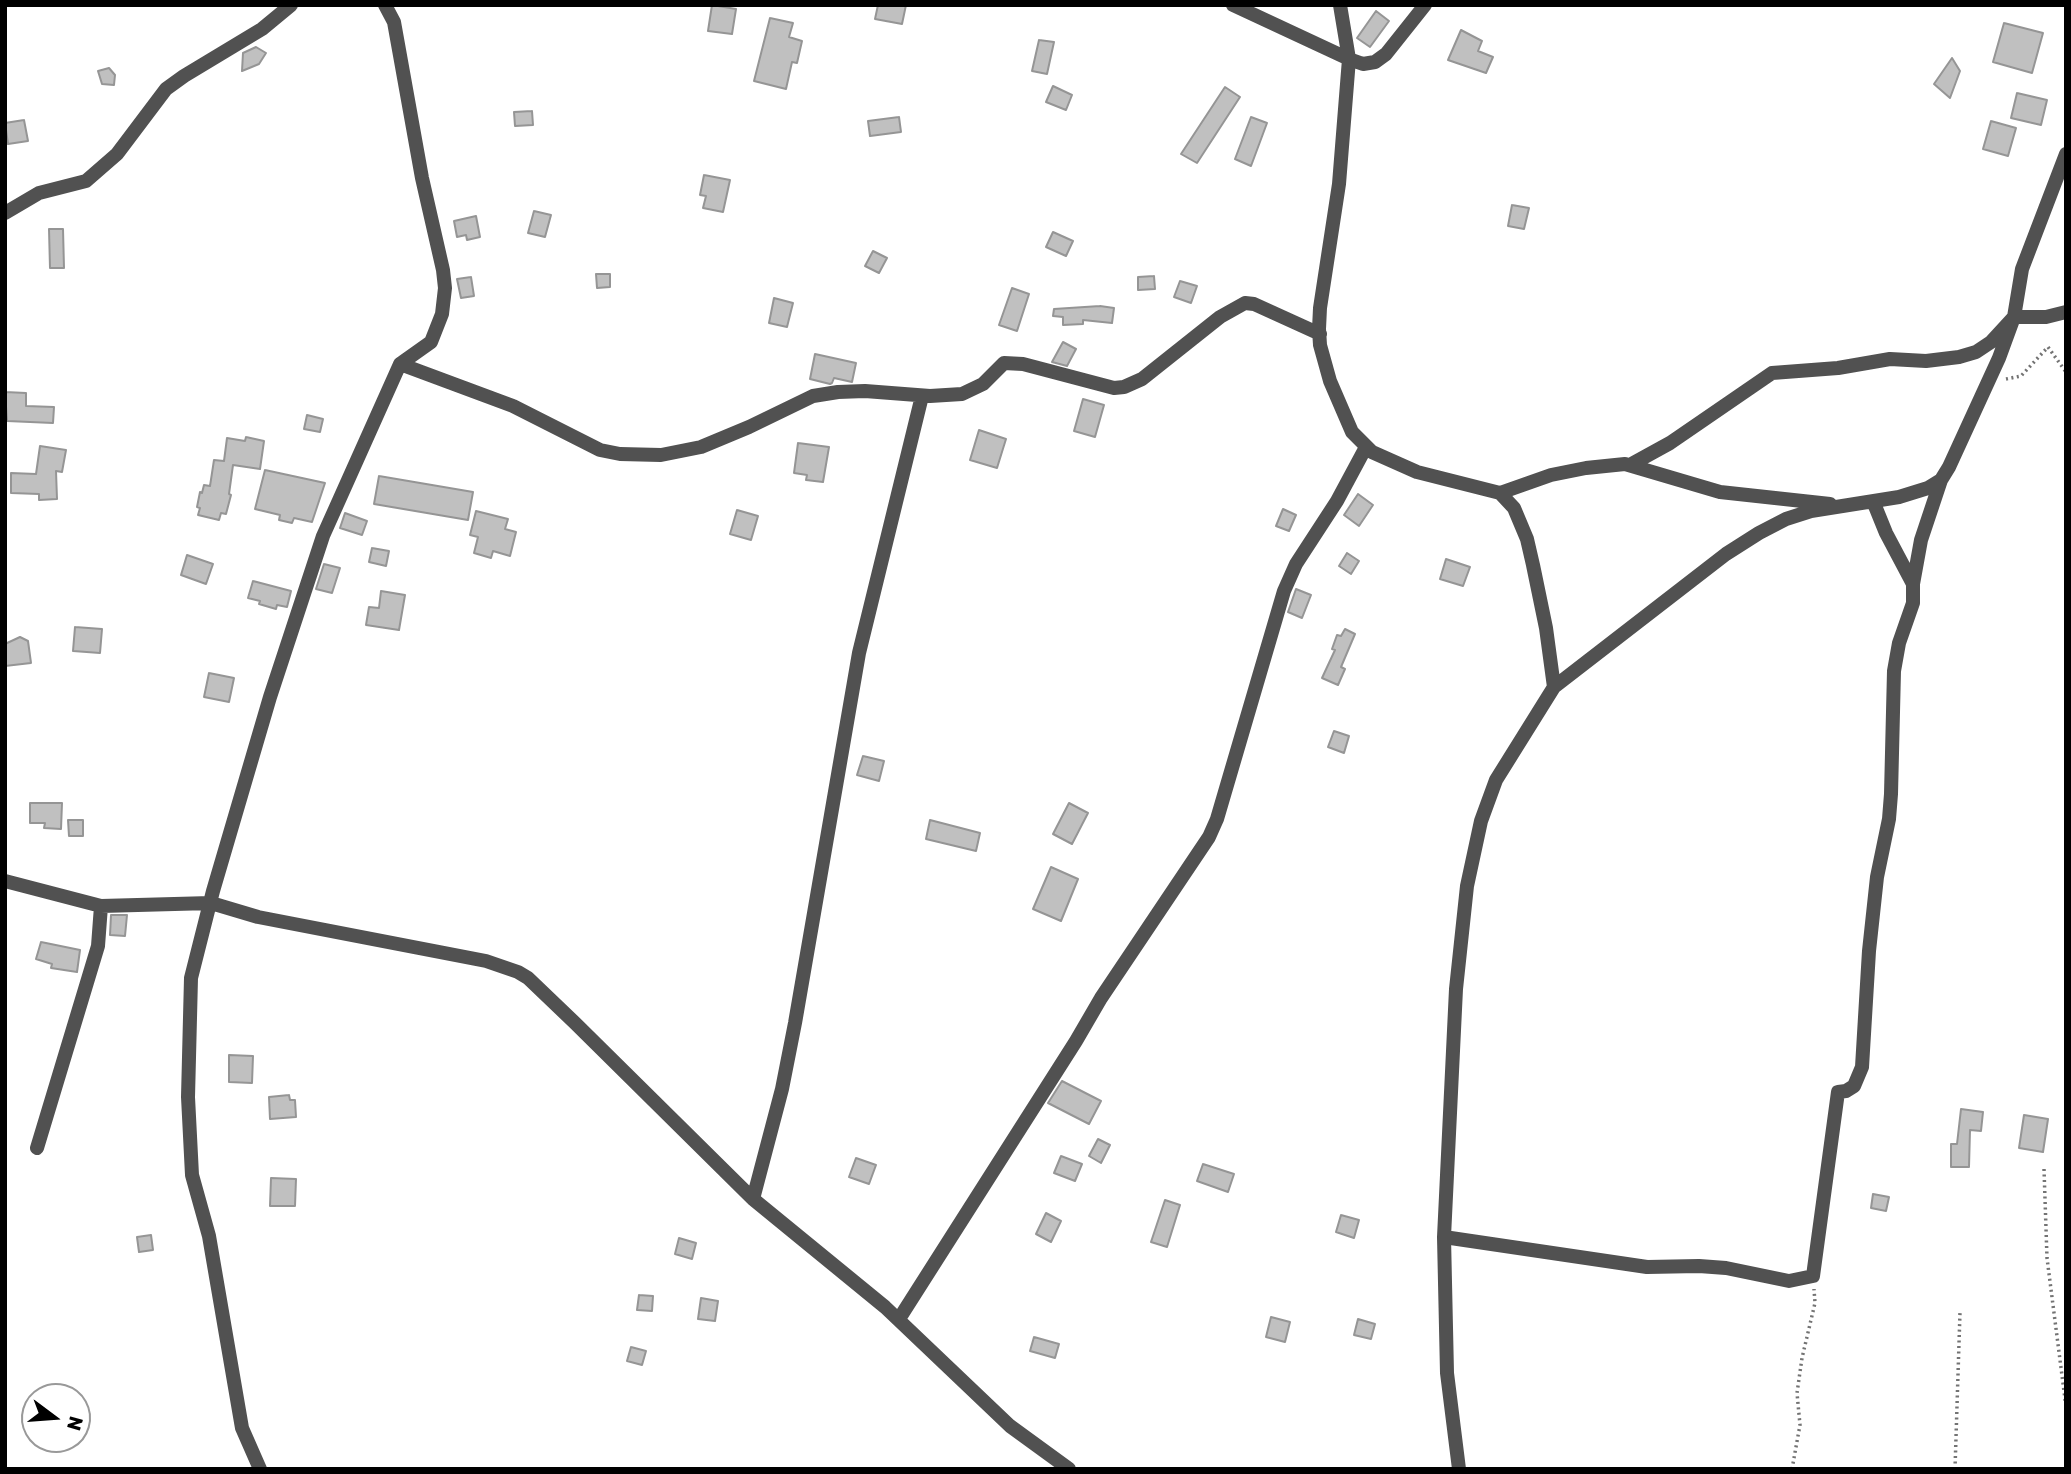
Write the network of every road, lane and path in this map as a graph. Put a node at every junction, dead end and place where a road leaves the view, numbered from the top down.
1 (291, 5) edge
2 (385, 5) edge
3 (1233, 5) edge
4 (1340, 5) edge
5 (1425, 5) edge
6 (1349, 59) junction
7 (2066, 154) edge
8 (5, 213) edge
9 (2066, 312) edge
10 (2014, 317) junction
11 (1320, 334) junction
12 (400, 364) junction
13 (2066, 372) edge
14 (1989, 384) junction
15 (922, 396) junction
16 (1366, 447) junction
17 (1630, 465) junction
18 (1941, 480) junction
19 (1500, 493) junction
20 (1873, 501) junction
21 (1842, 506) junction
22 (1913, 584) junction
23 (1554, 687) junction
24 (5, 881) edge
25 (211, 904) junction
26 (101, 906) junction
27 (37, 1148) dead end
28 (2044, 1169) dead end
29 (753, 1199) junction
30 (1444, 1237) junction
31 (1813, 1276) junction
32 (1960, 1312) dead end
33 (899, 1319) junction
34 (2066, 1407) edge
35 (261, 1469) edge
36 (1069, 1469) edge
37 (1458, 1469) edge
38 (1792, 1469) edge
39 (1955, 1469) edge

1 - 8 street
2 - 12 street
3 - 6 street
4 - 6 street
5 - 6 street
6 - 11 street
7 - 10 street
9 - 10 street
10 - 14 street
10 - 17 street
11 - 15 street
11 - 16 street
12 - 15 street
12 - 25 street
13 - 14 path
14 - 18 street
15 - 29 street
16 - 19 street
16 - 33 street
17 - 19 street
17 - 21 street
18 - 20 street
18 - 22 street
19 - 23 street
20 - 21 street
20 - 22 street
21 - 23 street
22 - 31 street
23 - 30 street
24 - 26 street
25 - 26 street
25 - 29 street
25 - 35 street
26 - 27 street
28 - 34 path
29 - 33 street
30 - 31 street
30 - 37 street
31 - 38 path
32 - 39 path
33 - 36 street

